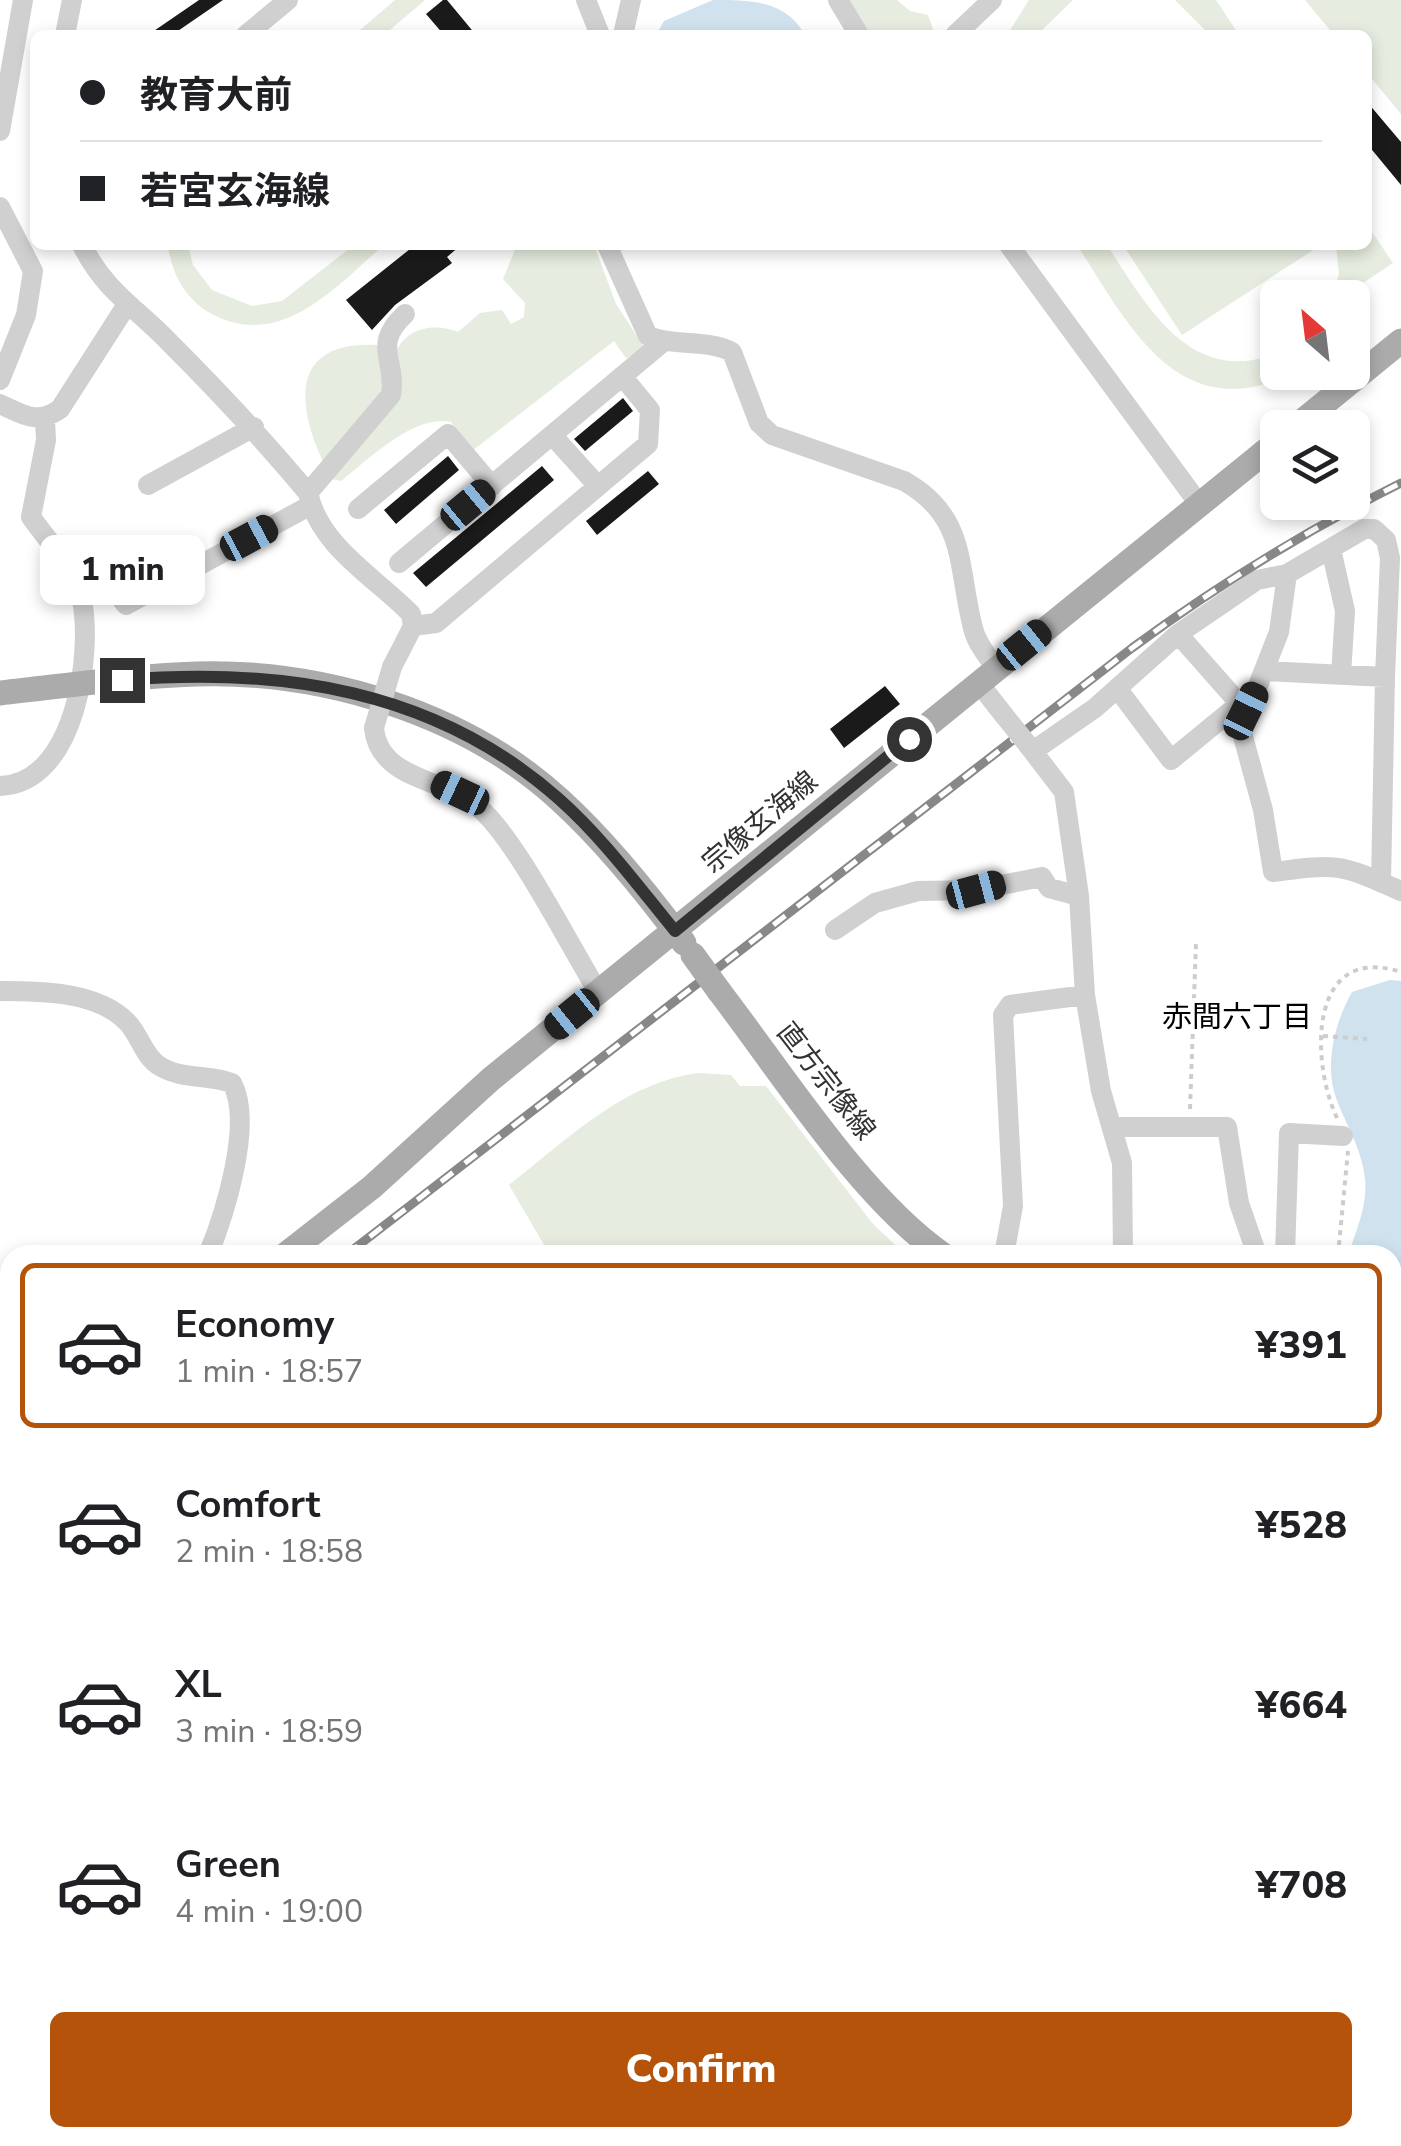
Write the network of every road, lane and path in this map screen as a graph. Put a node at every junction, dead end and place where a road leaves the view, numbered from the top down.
1 (23, 0) edge
2 (72, 0) edge
3 (288, 0) edge
4 (586, 0) edge
5 (631, 0) edge
6 (838, 0) edge
7 (992, 0) edge
8 (66, 30) edge
9 (252, 30) edge
10 (598, 30) edge
11 (624, 30) edge
12 (857, 30) edge
13 (960, 30) edge
14 (0, 131) edge
15 (0, 207) edge
16 (86, 250) edge
17 (609, 250) edge
18 (1013, 250) edge
19 (126, 306) junction
20 (405, 314) dead end
21 (1401, 341) edge
22 (663, 342) junction
23 (622, 376) junction
24 (0, 380) edge
25 (0, 404) edge
26 (1316, 410) edge
27 (45, 420) junction
28 (254, 427) junction
29 (552, 435) junction
30 (1260, 455) edge
31 (148, 485) dead end
32 (492, 486) junction
33 (598, 486) junction
34 (310, 499) junction
35 (1199, 504) junction
36 (358, 509) dead end
37 (1330, 550) junction
38 (400, 563) dead end
39 (1287, 574) junction
40 (110, 584) dead end
41 (413, 626) junction
42 (1178, 634) junction
43 (1266, 670) junction
44 (1341, 675) junction
45 (987, 676) junction
46 (1385, 677) junction
47 (84, 684) junction
48 (1117, 688) junction
49 (0, 692) edge
50 (1242, 708) junction
51 (1030, 748) junction
52 (0, 786) edge
53 (1381, 882) junction
54 (1401, 891) edge
55 (1079, 896) junction
56 (835, 930) dead end
57 (675, 931) junction
58 (1196, 943) dead end
59 (1401, 972) edge
60 (0, 992) edge
61 (599, 993) junction
62 (1086, 995) junction
63 (1323, 1036) junction
64 (1366, 1038) dead end
65 (1189, 1124) junction
66 (1113, 1127) junction
67 (1343, 1136) junction
68 (212, 1245) edge
69 (297, 1245) edge
70 (928, 1245) edge
71 (1006, 1245) edge
72 (1123, 1245) edge
73 (1254, 1245) edge
74 (1286, 1245) edge
75 (1338, 1245) edge

1 - 14 street
2 - 8 street
3 - 9 street
4 - 10 street
5 - 11 street
6 - 12 street
7 - 13 street
15 - 24 street
16 - 19 street
17 - 22 street
18 - 35 street
19 - 27 street
19 - 28 street
20 - 34 street
21 - 26 main road
22 - 23 street
22 - 45 street
23 - 29 street
23 - 33 street
25 - 27 street
27 - 47 street
28 - 31 street
28 - 34 street
29 - 32 street
29 - 33 street
30 - 35 main road, 宗像玄海線
32 - 36 street
32 - 38 street
33 - 41 street
34 - 40 street
34 - 41 street
35 - 45 main road, 宗像玄海線
37 - 39 street
37 - 44 street
37 - 46 street
39 - 42 street
39 - 43 street
41 - 61 street, bridge
42 - 48 street
42 - 50 street
43 - 44 street
43 - 50 street
44 - 46 street
45 - 51 street, bridge
45 - 57 main road, 宗像玄海線
46 - 53 street
47 - 49 main road, 直方宗像線
47 - 52 street
47 - 57 main road, 直方宗像線
48 - 50 street
48 - 51 street
50 - 53 street
51 - 55 street
53 - 54 street
55 - 56 street
55 - 62 street
57 - 61 main road, 宗像玄海線
57 - 70 main road, 直方宗像線, bridge
58 - 65 path
59 - 63 path
60 - 68 street
61 - 69 main road, 宗像玄海線
62 - 66 street
62 - 71 street
63 - 64 path
63 - 67 path
65 - 66 street
65 - 73 street
66 - 72 street
67 - 74 street
67 - 75 path

